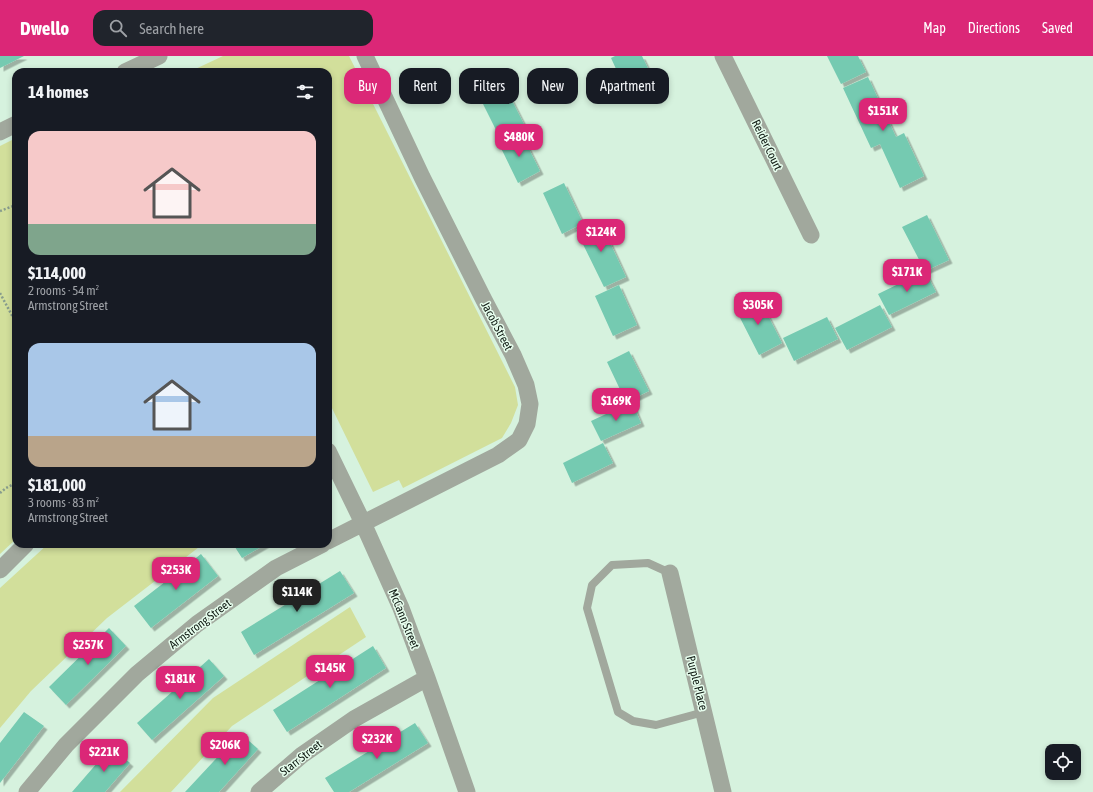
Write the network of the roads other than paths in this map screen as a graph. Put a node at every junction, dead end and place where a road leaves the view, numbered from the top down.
1 (159, 56) edge
2 (365, 56) edge
3 (723, 56) edge
4 (142, 68) edge
5 (12, 126) edge
6 (0, 132) edge
7 (811, 235) dead end
8 (332, 459) edge
9 (363, 523) junction
10 (332, 539) edge
11 (22, 548) edge
12 (315, 548) edge
13 (0, 570) edge
14 (670, 573) joint
15 (427, 678) junction
16 (704, 712) junction
17 (27, 792) edge
18 (259, 792) edge
19 (467, 792) edge
20 (723, 792) edge

1 - 4 street
2 - 9 street, Jacob Street
3 - 7 street, Reider Court
5 - 6 street
8 - 9 street, McCann Street
9 - 10 street
9 - 15 street, McCann Street
11 - 13 street
12 - 17 street, Armstrong Street
14 - 16 street, Purple Place
14 - 16 lane
15 - 18 street, Starr Street
15 - 19 street, McCann Street
16 - 20 street, Purple Place

